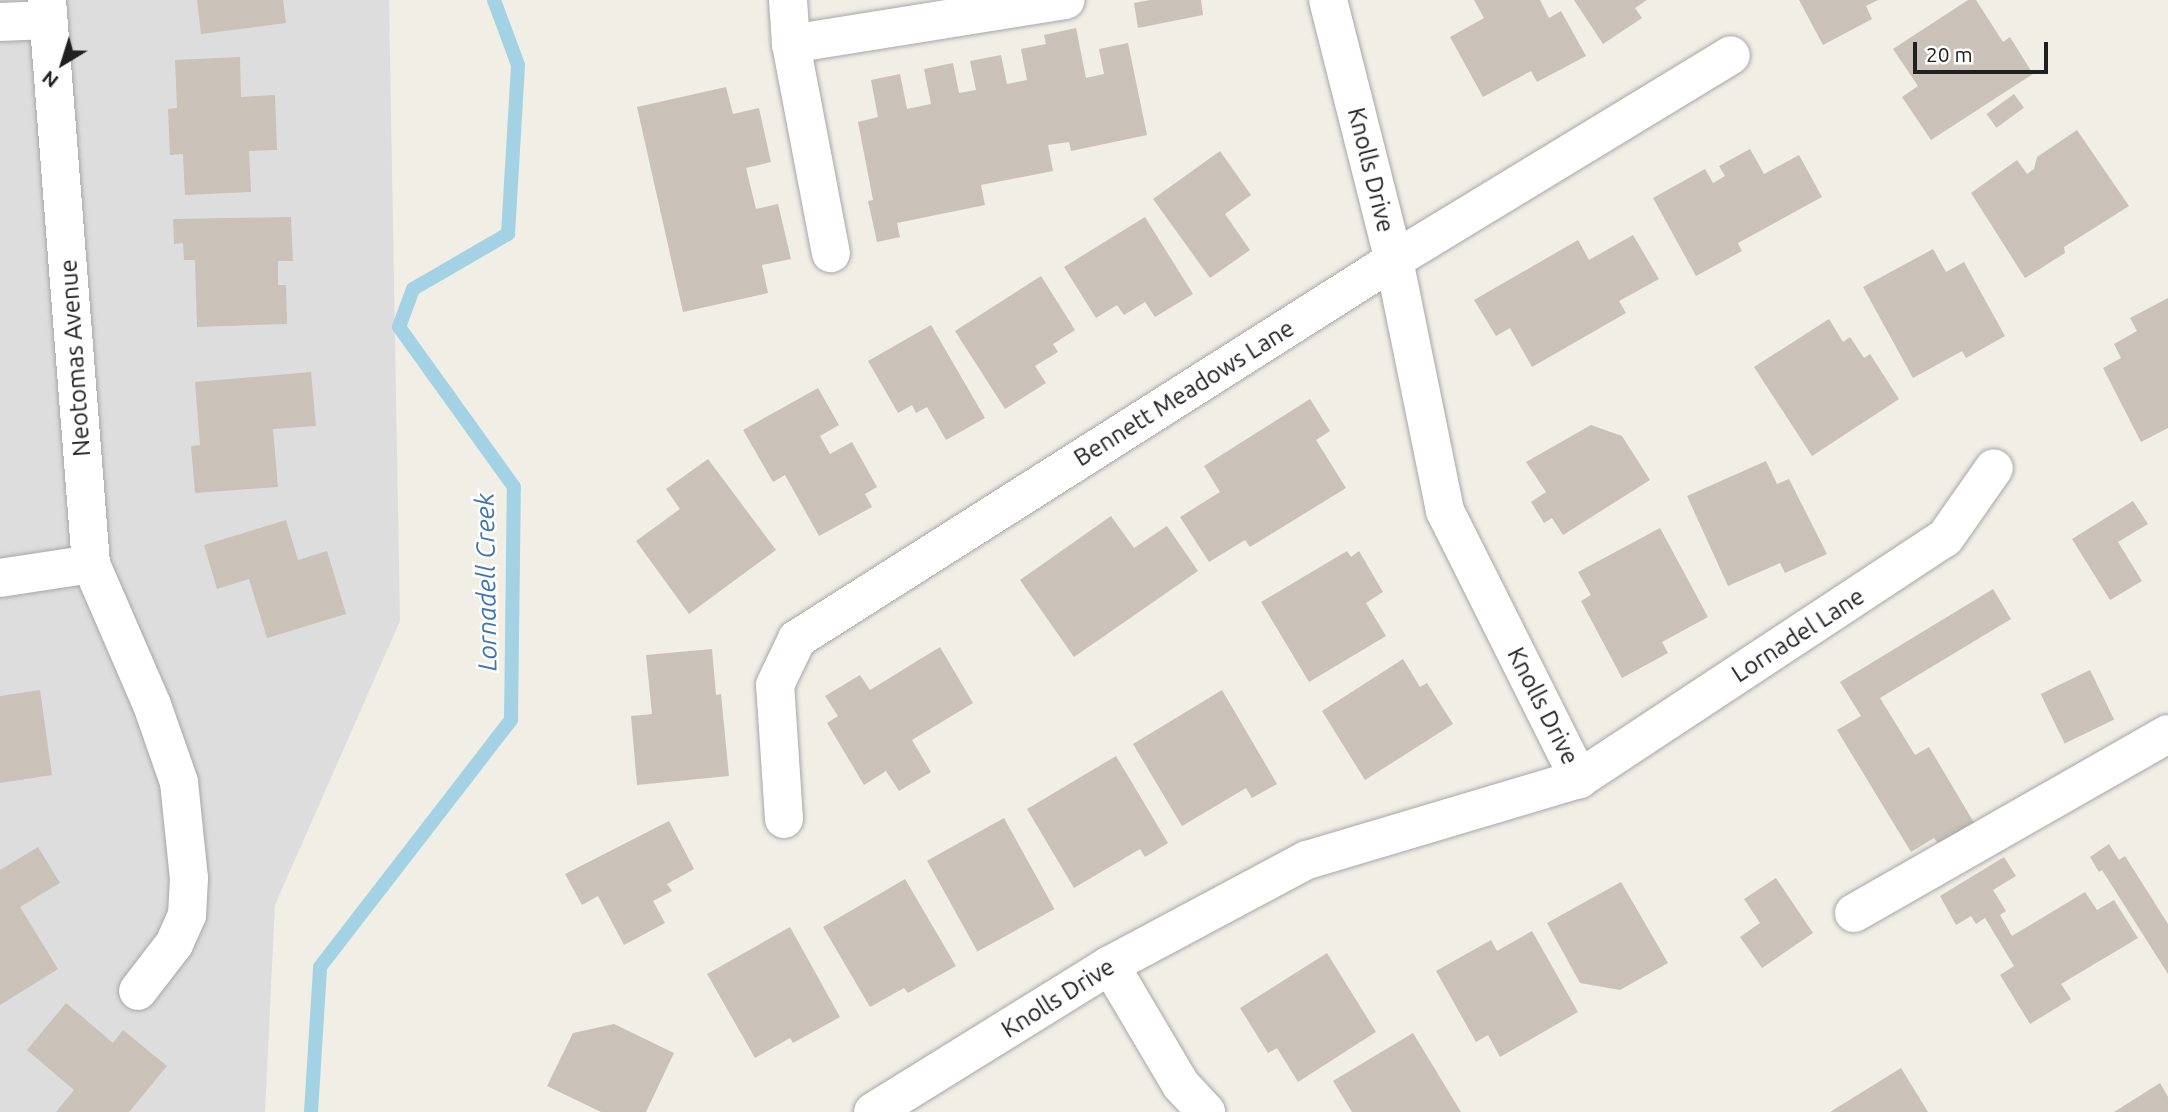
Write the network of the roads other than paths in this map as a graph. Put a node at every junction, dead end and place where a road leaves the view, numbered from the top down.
1 (788, 0) edge
2 (1065, 0) edge
3 (1328, 0) edge
4 (48, 10) edge
5 (0, 22) edge
6 (791, 44) junction
7 (1731, 55) dead end
8 (831, 253) dead end
9 (1394, 260) junction
10 (1993, 468) dead end
11 (91, 564) junction
12 (0, 578) edge
13 (2168, 734) edge
14 (1579, 779) junction
15 (784, 819) dead end
16 (1854, 913) dead end
17 (1110, 965) junction
18 (138, 991) dead end
19 (873, 1112) edge
20 (1206, 1112) edge

1 - 6 street
2 - 6 street
3 - 9 street, Knolls Drive
4 - 5 street
4 - 11 street, Neotomas Avenue
6 - 8 street
7 - 9 street, Bennett Meadows Lane
9 - 14 street, Knolls Drive
9 - 15 street, Bennett Meadows Lane
10 - 14 street, Lornadel Lane
11 - 12 street
11 - 18 street, Neotomas Avenue
13 - 16 street
14 - 17 street, Knolls Drive
17 - 19 street, Knolls Drive
17 - 20 street

